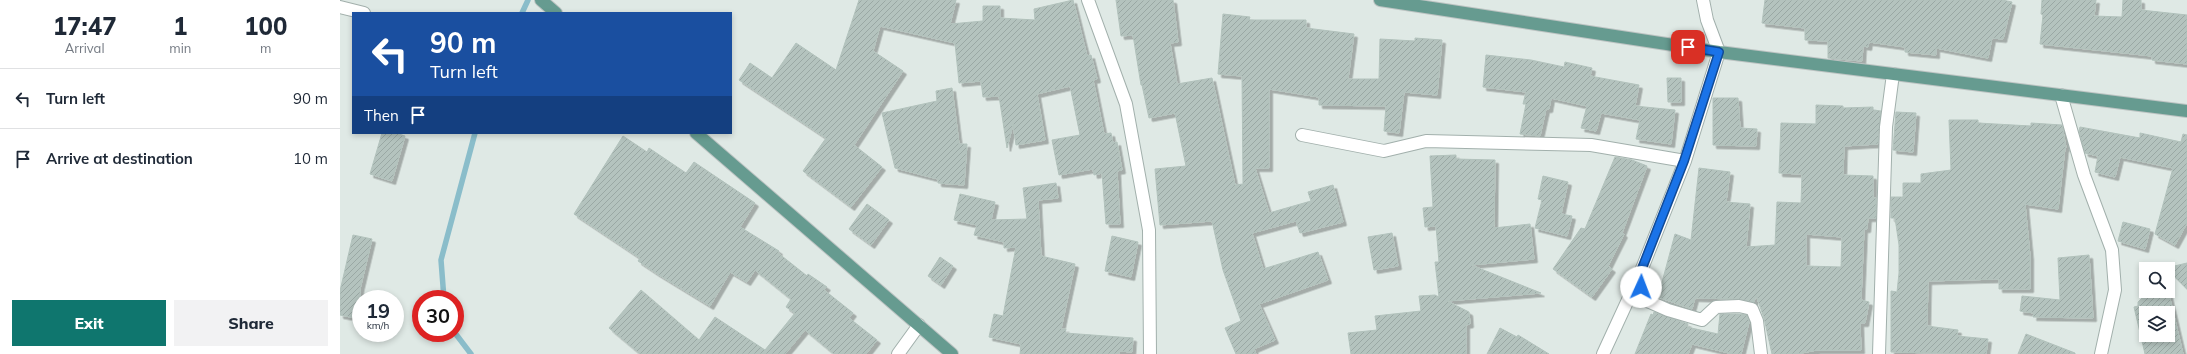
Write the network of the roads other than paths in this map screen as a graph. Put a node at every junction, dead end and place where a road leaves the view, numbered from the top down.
1 (1088, 0) edge
2 (1380, 0) edge
3 (1703, 0) edge
4 (340, 8) edge
5 (359, 12) edge
6 (1719, 52) junction
7 (1893, 74) junction
8 (2061, 95) junction
9 (2187, 111) edge
10 (697, 134) edge
11 (1302, 135) dead end
12 (1684, 161) junction
13 (1639, 276) junction
14 (919, 325) junction
15 (898, 354) edge
16 (952, 354) edge
17 (1150, 354) edge
18 (1603, 354) edge
19 (1761, 354) edge
20 (1879, 354) edge
21 (2101, 354) edge

1 - 17 street
2 - 6 main road
3 - 6 street
4 - 5 street
6 - 7 main road
6 - 12 street
7 - 8 main road
7 - 20 street
8 - 9 main road
8 - 21 street
10 - 14 main road
11 - 12 street
12 - 13 street
13 - 18 street
13 - 19 street
14 - 15 street
14 - 16 main road

